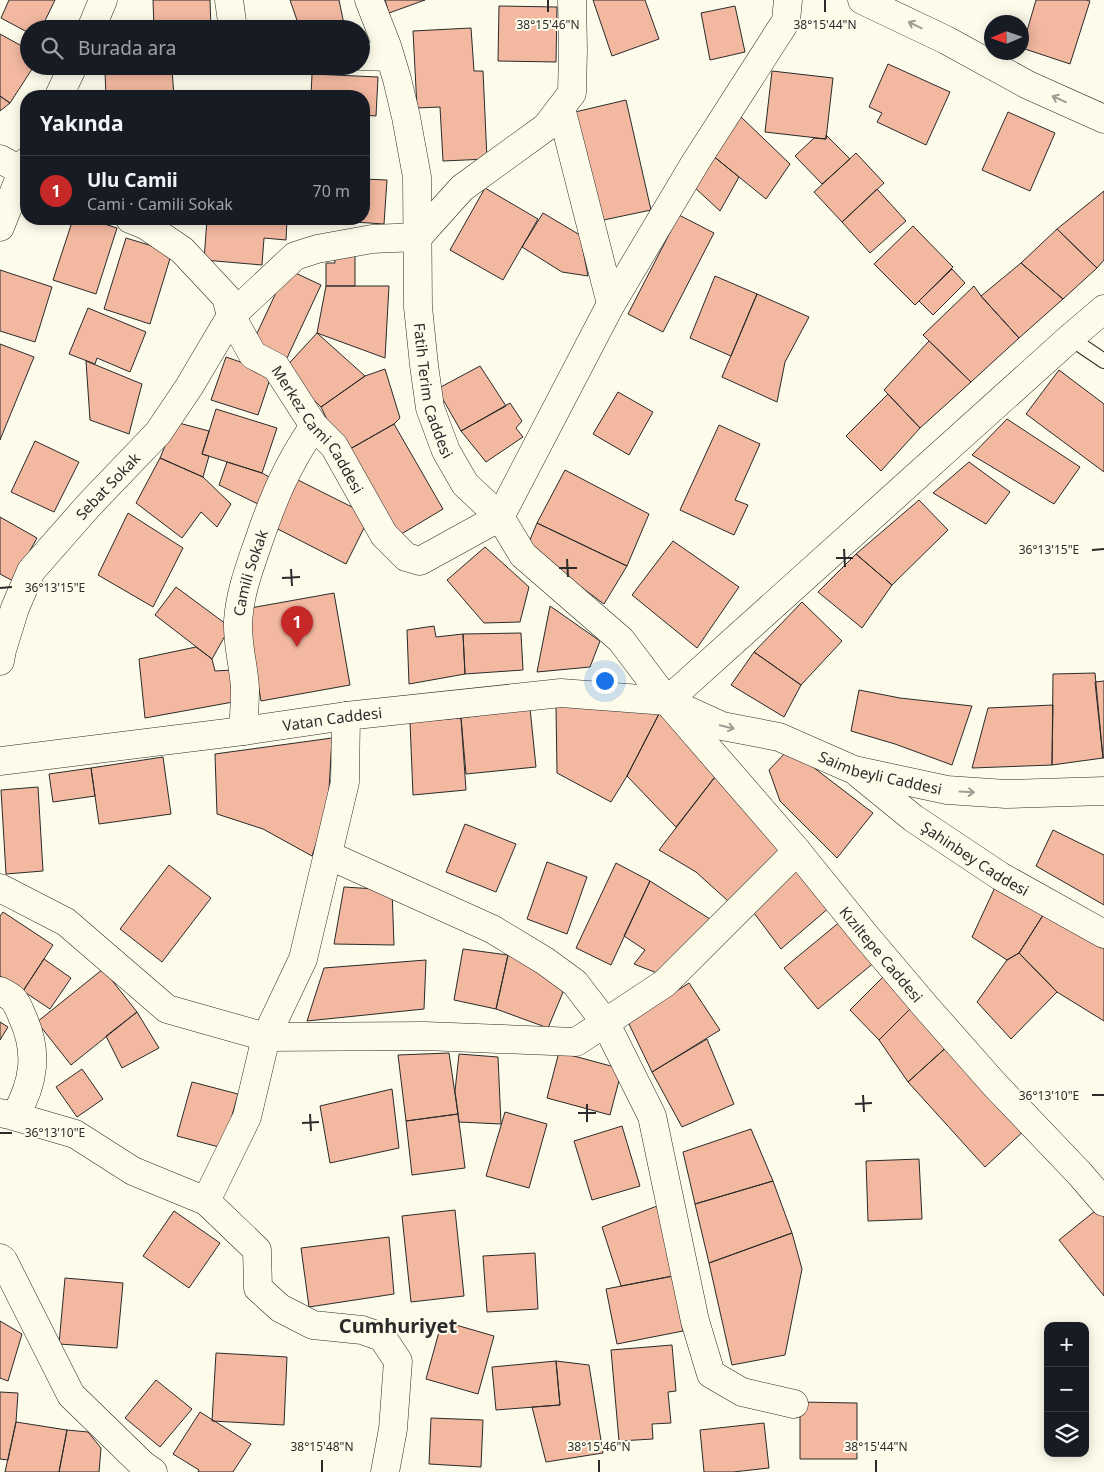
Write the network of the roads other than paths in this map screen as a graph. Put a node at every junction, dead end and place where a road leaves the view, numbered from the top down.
1 (103, 0) edge
2 (230, 0) edge
3 (369, 0) edge
4 (572, 0) edge
5 (788, 0) edge
6 (862, 0) edge
7 (95, 20) edge
8 (232, 20) edge
9 (370, 56) edge
10 (390, 57) junction
11 (68, 75) edge
12 (61, 90) edge
13 (561, 108) junction
14 (1104, 119) edge
15 (19, 166) edge
16 (142, 225) edge
17 (0, 227) edge
18 (418, 237) junction
19 (611, 304) junction
20 (1104, 309) edge
21 (231, 316) junction
22 (1070, 338) junction
23 (1104, 361) edge
24 (314, 426) junction
25 (500, 517) junction
26 (0, 662) edge
27 (666, 701) junction
28 (346, 716) junction
29 (243, 731) junction
30 (0, 761) edge
31 (854, 770) junction
32 (1104, 791) edge
33 (797, 851) junction
34 (328, 855) junction
35 (0, 888) edge
36 (1104, 934) edge
37 (0, 991) edge
38 (606, 1022) junction
39 (266, 1037) junction
40 (7, 1115) edge
41 (206, 1201) junction
42 (1104, 1202) edge
43 (0, 1258) edge
44 (794, 1404) dead end
45 (141, 1470) edge
46 (385, 1472) edge

1 - 7 street
2 - 8 street
3 - 10 street, Fatih Terim Caddesi
4 - 13 street
5 - 19 street
14 -> 6 street
9 - 10 street
10 - 18 street, Fatih Terim Caddesi
11 - 12 street
13 - 18 street
13 - 19 street
15 - 17 street
16 - 21 street, Merkez Cami Caddesi
18 - 21 street, Sebat Sokak
18 - 25 street, Fatih Terim Caddesi
19 - 25 street
20 - 22 street
21 - 24 street, Merkez Cami Caddesi
21 - 26 street, Sebat Sokak
22 - 23 lane
22 - 27 street
24 - 25 street, Merkez Cami Caddesi
24 - 29 street, Camili Sokak
25 - 27 street, Fatih Terim Caddesi
27 - 28 street, Vatan Caddesi
27 -> 31 street, Saimbeyli Caddesi
27 - 33 street, Kızıltepe Caddesi
28 - 29 street, Vatan Caddesi
28 - 34 street
29 - 30 street, Vatan Caddesi
31 -> 32 street, Saimbeyli Caddesi
31 - 36 street, Şahinbey Caddesi
33 - 38 street
33 - 42 street, Kızıltepe Caddesi
34 - 38 street
34 - 39 street
35 - 39 street
37 - 40 street
38 - 39 street
38 - 44 street
39 - 41 street
40 - 41 street
41 - 46 street
43 - 45 street

